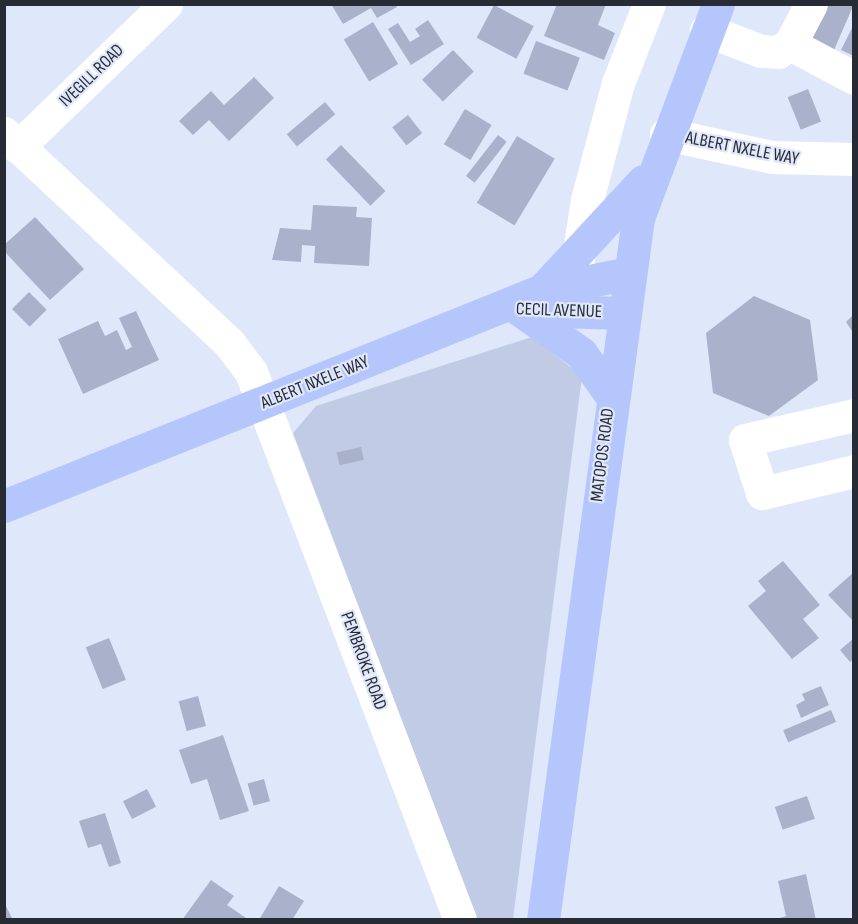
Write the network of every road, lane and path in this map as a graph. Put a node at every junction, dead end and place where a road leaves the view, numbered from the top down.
1 (166, 4) edge
2 (649, 4) edge
3 (811, 4) edge
4 (712, 17) edge
5 (790, 44) junction
6 (854, 78) edge
7 (666, 134) junction
8 (11, 140) edge
9 (854, 159) edge
10 (654, 168) junction
11 (629, 273) junction
12 (575, 284) junction
13 (519, 303) junction
14 (621, 313) junction
15 (611, 395) junction
16 (267, 403) junction
17 (854, 415) edge
18 (854, 471) edge
19 (4, 506) edge
20 (460, 920) edge
21 (543, 920) edge

1 - 8 street, IVEGILL ROAD
2 - 12 street
3 - 5 street
4 - 5 street
4 - 7 main road, MATOPOS ROAD
5 - 6 street
7 - 9 street, ALBERT NXELE WAY
7 - 10 main road, MATOPOS ROAD
8 - 16 street, PEMBROKE ROAD
10 - 11 main road, MATOPOS ROAD
10 - 12 main road
11 - 12 main road
11 - 14 main road, MATOPOS ROAD
12 - 13 main road
12 - 13 main road, CECIL AVENUE
12 - 14 main road, CECIL AVENUE
13 - 15 main road
13 - 16 main road, ALBERT NXELE WAY
14 - 15 main road, MATOPOS ROAD
15 - 21 main road, MATOPOS ROAD
16 - 19 main road, ALBERT NXELE WAY
16 - 20 street, PEMBROKE ROAD
17 - 18 street

